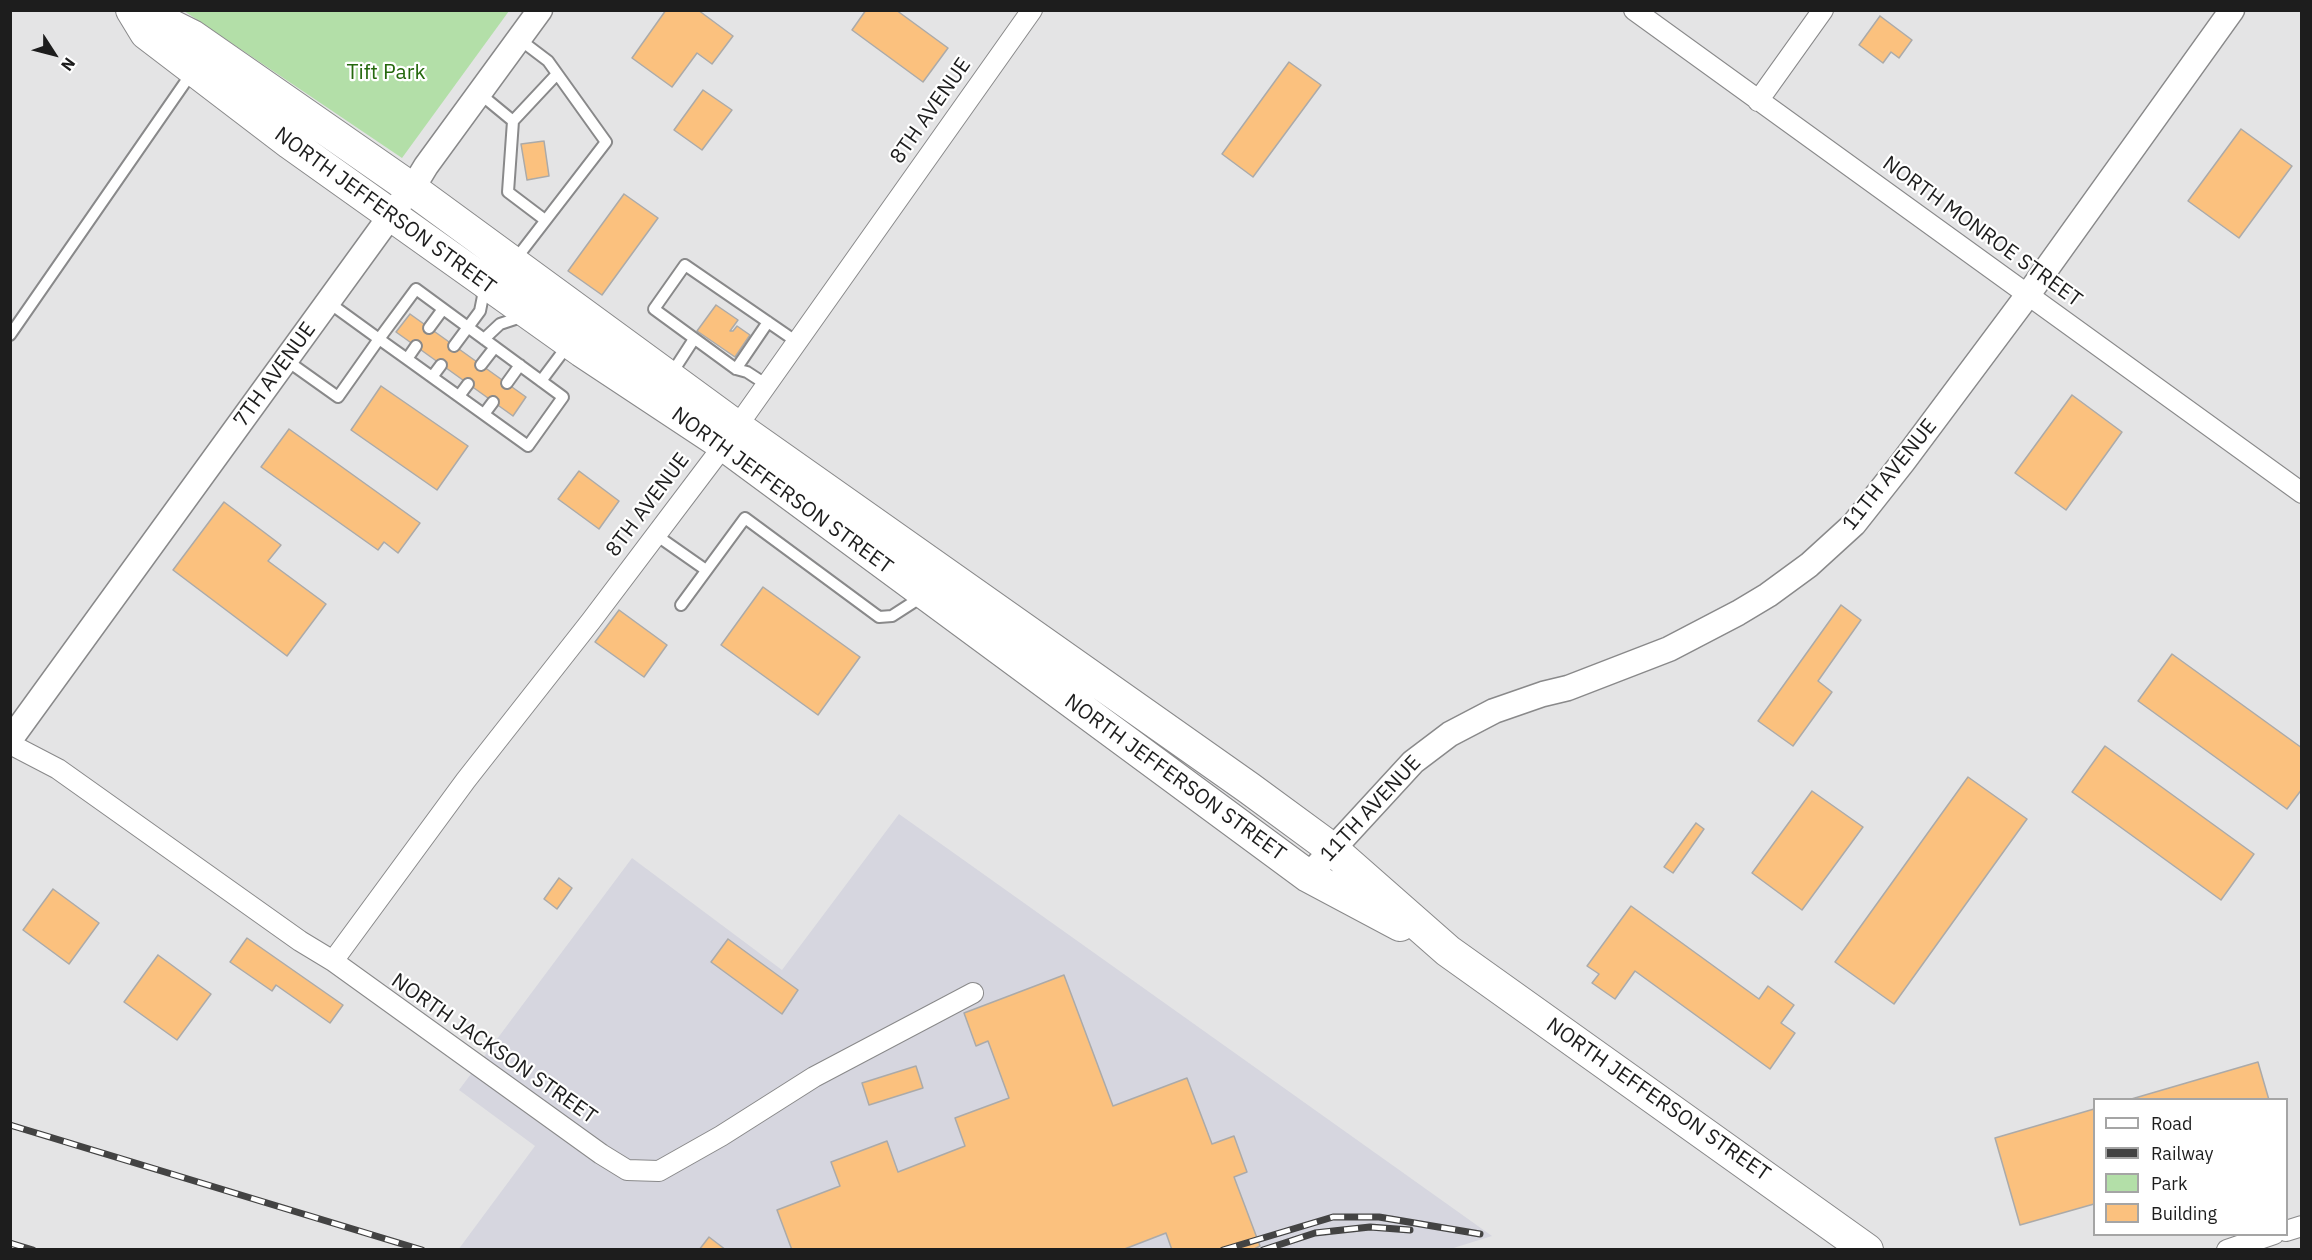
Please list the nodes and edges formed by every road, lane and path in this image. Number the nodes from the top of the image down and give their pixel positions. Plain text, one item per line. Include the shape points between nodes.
1 (132, 10) edge
2 (140, 10) edge
3 (540, 10) edge
4 (1032, 10) edge
5 (1634, 10) edge
6 (1823, 10) edge
7 (2232, 10) edge
8 (519, 39) junction
9 (194, 70) junction
10 (557, 74) junction
11 (479, 93) junction
12 (1758, 101) junction
13 (513, 121) junction
14 (412, 189) junction
15 (391, 215) junction
16 (545, 220) junction
17 (513, 263) junction
18 (473, 274) junction
19 (2027, 296) junction
20 (328, 302) junction
21 (443, 309) junction
22 (537, 320) junction
23 (768, 322) junction
24 (468, 327) junction
25 (429, 328) dead end
26 (10, 335) edge
27 (379, 339) junction
28 (484, 339) junction
29 (694, 339) junction
30 (797, 342) junction
31 (570, 343) junction
32 (416, 346) dead end
33 (454, 346) dead end
34 (495, 347) junction
35 (407, 359) junction
36 (286, 360) junction
37 (441, 364) dead end
38 (481, 365) dead end
39 (520, 365) junction
40 (736, 369) junction
41 (432, 377) junction
42 (669, 377) junction
43 (542, 381) junction
44 (507, 383) dead end
45 (468, 384) dead end
46 (766, 385) junction
47 (459, 396) junction
48 (493, 402) dead end
49 (484, 414) junction
50 (730, 436) junction
51 (2301, 494) edge
52 (656, 535) junction
53 (706, 570) junction
54 (925, 594) junction
55 (681, 605) dead end
56 (10, 742) edge
57 (1332, 849) junction
58 (1308, 876) junction
59 (1448, 951) junction
60 (333, 962) junction
61 (973, 993) dead end
62 (2268, 1236) edge
63 (1867, 1250) edge
64 (2228, 1250) edge

1 - 9 main road, NORTH JEFFERSON STREET via 146,33
2 - 14 main road, NORTH JEFFERSON STREET via 192,36
3 - 8 street, 7TH AVENUE
4 - 30 street, 8TH AVENUE
5 - 12 street, NORTH MONROE STREET
6 - 12 street
7 - 19 street, 11TH AVENUE
8 - 10 lane
8 - 11 street, 7TH AVENUE
9 - 15 main road, NORTH JEFFERSON STREET
9 - 26 lane
10 - 13 lane
10 - 16 lane via 606,142
11 - 13 lane
11 - 14 street, 7TH AVENUE
12 - 19 street, NORTH MONROE STREET
13 - 16 lane via 508,192
14 - 15 street, 7TH AVENUE
14 - 17 main road, NORTH JEFFERSON STREET
15 - 18 main road, NORTH JEFFERSON STREET
15 - 20 street, 7TH AVENUE
16 - 17 lane
17 - 42 main road, NORTH JEFFERSON STREET
18 - 22 main road, NORTH JEFFERSON STREET
18 - 24 lane via 483,296 480,311
19 - 51 street, NORTH MONROE STREET
19 - 57 street, 11TH AVENUE via 1854,524 1809,565 1768,595 1669,649 1568,688 1494,711 1450,734 1413,762
20 - 27 lane
20 - 36 street, 7TH AVENUE
21 - 24 lane
21 - 25 lane
21 - 27 lane via 416,289
22 - 28 lane via 518,318 500,324
22 - 31 main road, NORTH JEFFERSON STREET
23 - 29 lane via 685,265 654,309
23 - 30 lane
23 - 40 lane
24 - 28 lane
24 - 33 lane
27 - 35 lane
27 - 36 lane via 338,397
28 - 34 lane
29 - 40 lane
29 - 42 lane
30 - 46 street, 8TH AVENUE
31 - 43 lane
31 - 50 main road, NORTH JEFFERSON STREET
32 - 35 lane
34 - 38 lane
34 - 39 lane
35 - 41 lane
36 - 56 street, 7TH AVENUE
37 - 41 lane
39 - 43 lane
39 - 44 lane
40 - 46 lane
41 - 47 lane
42 - 50 main road, NORTH JEFFERSON STREET
43 - 49 lane via 563,397 528,446
45 - 47 lane
46 - 50 street, 8TH AVENUE
47 - 49 lane
48 - 49 lane
50 - 52 street, 8TH AVENUE
50 - 54 main road, NORTH JEFFERSON STREET
50 - 57 main road, NORTH JEFFERSON STREET via 1249,788
52 - 53 lane
52 - 60 street, 8TH AVENUE via 466,780
53 - 54 lane via 745,518 879,617 892,616
53 - 55 lane
54 - 58 main road, NORTH JEFFERSON STREET
56 - 60 street, NORTH JACKSON STREET via 58,770
57 - 58 street, 11TH AVENUE
57 - 59 main road, NORTH JEFFERSON STREET
58 - 59 main road, NORTH JEFFERSON STREET
59 - 63 main road, NORTH JEFFERSON STREET
60 - 61 street, NORTH JACKSON STREET via 627,1170 659,1171 814,1077
62 - 64 street

